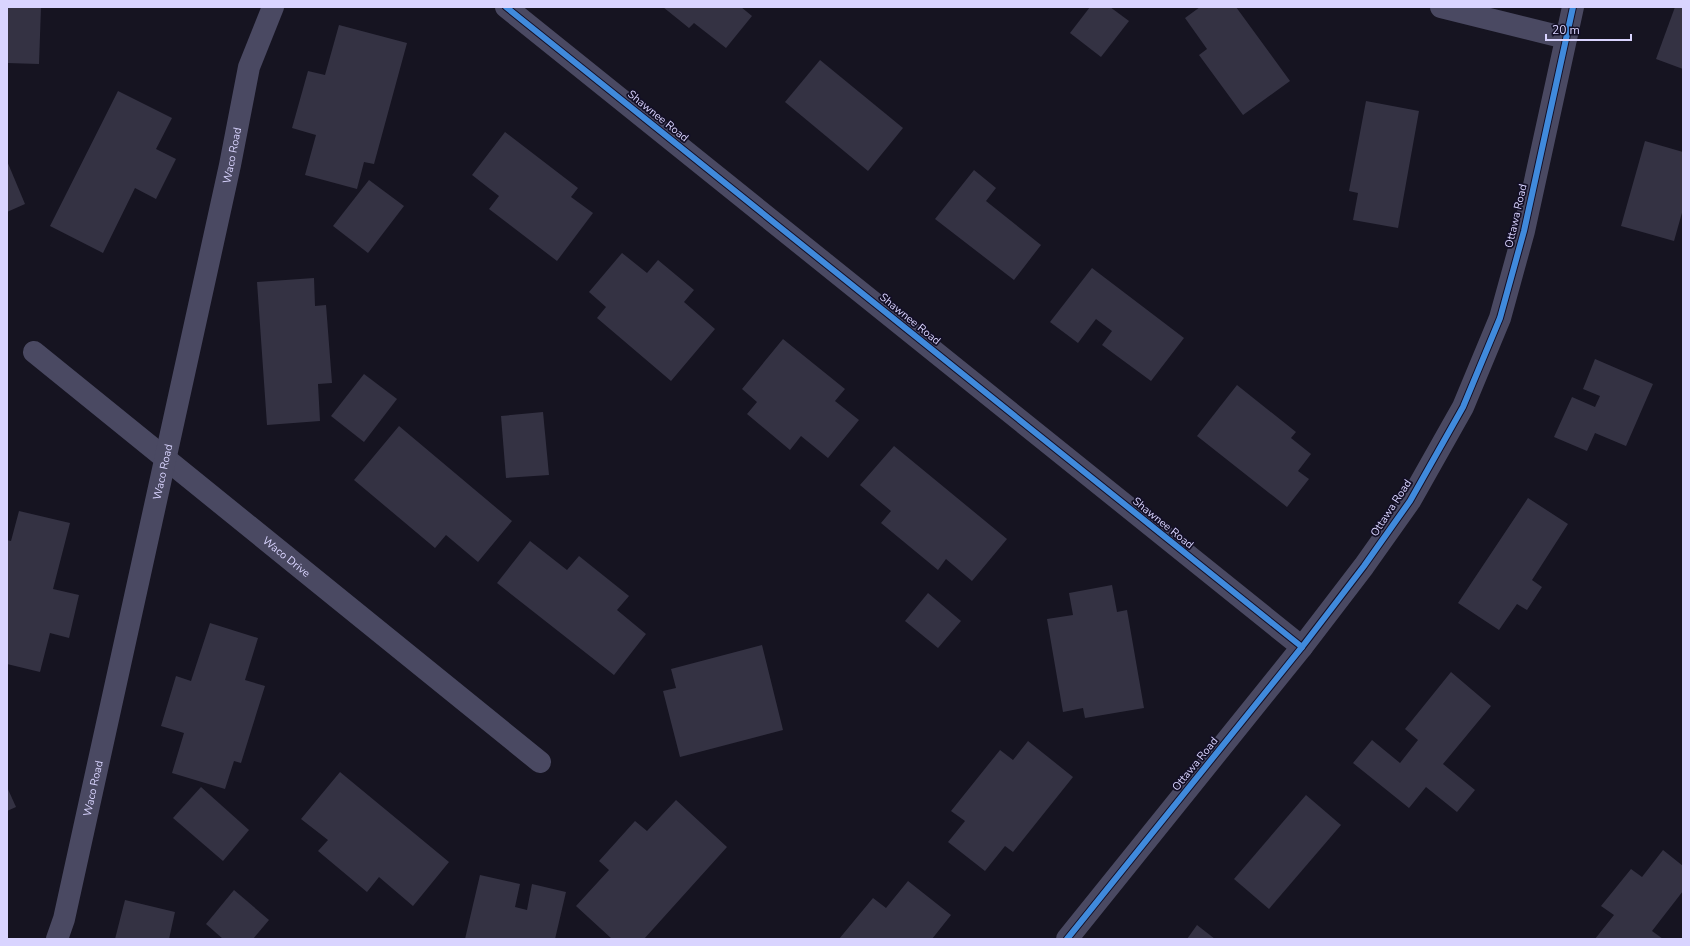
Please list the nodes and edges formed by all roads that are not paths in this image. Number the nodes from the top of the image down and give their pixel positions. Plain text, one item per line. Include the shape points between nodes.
1 (273, 7) edge
2 (506, 7) edge
3 (1441, 7) edge
4 (1574, 7) edge
5 (1566, 38) junction
6 (34, 352) dead end
7 (166, 459) junction
8 (1302, 647) junction
9 (540, 762) dead end
10 (57, 939) edge
11 (1066, 939) edge

1 - 7 street, Waco Road via 249,67
2 - 8 street, Shawnee Road
3 - 5 street
4 - 5 street, Ottawa Road
5 - 8 street, Ottawa Road via 1524,231 1504,304 1463,406 1410,500 1364,566
6 - 7 street, Waco Drive
7 - 9 street, Waco Drive
7 - 10 street, Waco Road via 64,919
8 - 11 street, Ottawa Road

